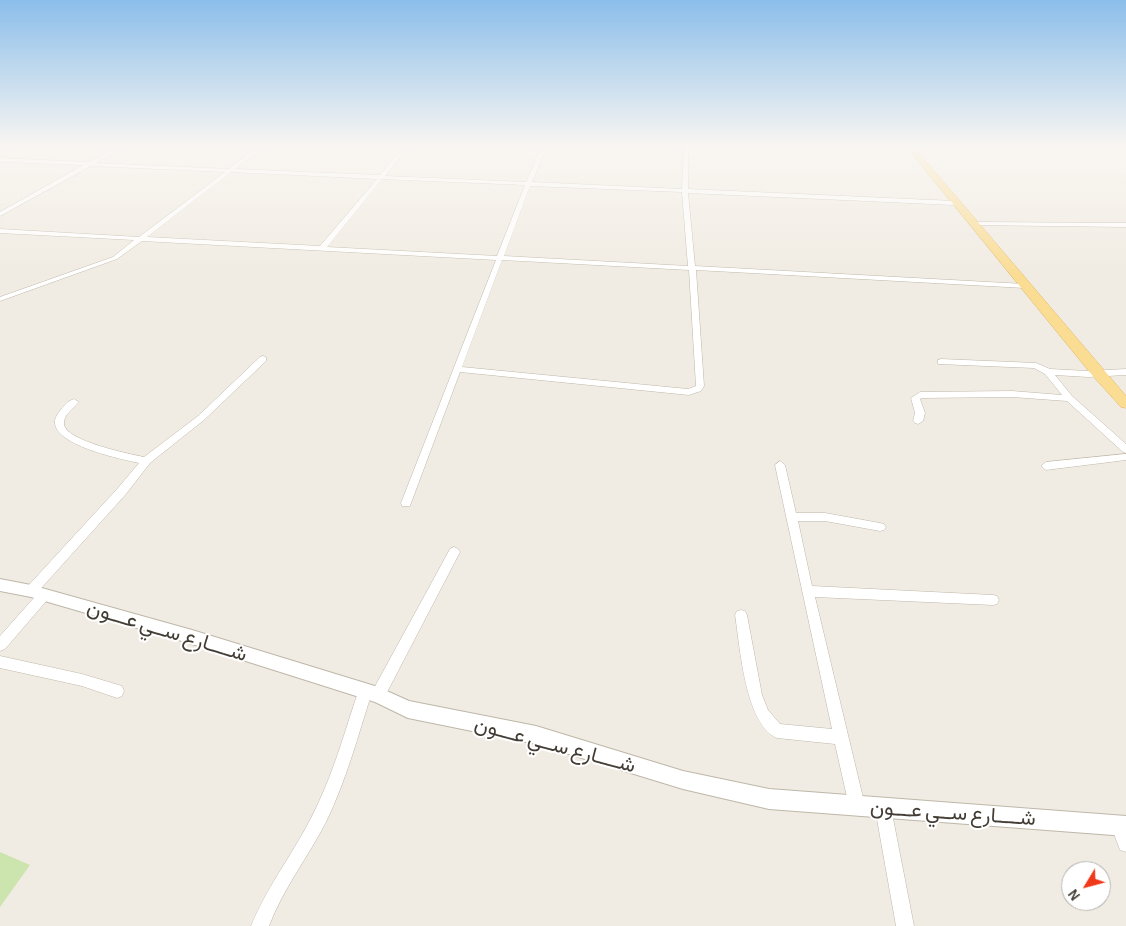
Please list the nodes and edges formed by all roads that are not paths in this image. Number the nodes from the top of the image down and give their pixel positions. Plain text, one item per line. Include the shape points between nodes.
1 (45, 189) edge
2 (205, 189) edge
3 (370, 189) edge
4 (526, 189) edge
5 (664, 189) edge
6 (943, 189) edge
7 (684, 190) junction
8 (954, 203) junction
9 (0, 214) edge
10 (975, 224) junction
11 (1126, 225) edge
12 (0, 231) edge
13 (143, 237) junction
14 (322, 248) junction
15 (500, 258) junction
16 (692, 268) junction
17 (1025, 286) junction
18 (0, 299) edge
19 (263, 359) dead end
20 (940, 362) dead end
21 (456, 369) junction
22 (1048, 372) junction
23 (1097, 372) junction
24 (1126, 372) edge
25 (1069, 398) junction
26 (74, 402) dead end
27 (1126, 404) edge
28 (918, 421) dead end
29 (1126, 450) edge
30 (1126, 457) edge
31 (146, 461) junction
32 (780, 465) dead end
33 (1046, 466) dead end
34 (406, 503) dead end
35 (791, 517) junction
36 (880, 528) dead end
37 (454, 552) dead end
38 (0, 585) edge
39 (807, 591) junction
40 (38, 593) junction
41 (993, 600) dead end
42 (741, 615) dead end
43 (0, 645) edge
44 (0, 662) edge
45 (117, 691) dead end
46 (371, 694) junction
47 (841, 738) junction
48 (857, 806) junction
49 (883, 808) junction
50 (1122, 826) edge
51 (1126, 844) edge
52 (260, 926) edge
53 (905, 926) edge

1 - 9 street
2 - 13 street
3 - 14 street
4 - 15 street
5 - 7 street
6 - 8 main road
7 - 8 street
7 - 16 street
8 - 10 main road
10 - 11 street
10 - 17 main road
12 - 13 street
13 - 14 street
13 - 18 street via 108,261
14 - 15 street
15 - 16 street
15 - 21 street
16 - 17 street
16 - 21 street via 700,386 694,391
17 - 23 main road
19 - 31 street via 201,418
20 - 22 street via 1036,366
21 - 34 street
22 - 23 street
22 - 25 street
23 - 24 street
23 - 27 main road
25 - 28 street via 1012,394 920,395 916,398 920,413
25 - 29 street
26 - 31 street via 60,419 60,427 67,436
30 - 33 street
31 - 40 street
32 - 35 street
35 - 36 street via 825,518
35 - 39 street
37 - 46 street
38 - 40 street, شــــارع ســي عـــون
39 - 41 street
39 - 47 street
40 - 43 street
40 - 46 street, شــــارع ســي عـــون via 192,637
42 - 47 street via 755,696 763,715 777,730
44 - 45 street
46 - 48 street, شــــارع ســي عـــون via 408,709 536,735 683,780 769,799
46 - 52 street via 315,828 266,908
47 - 48 street
48 - 49 street, شــــارع ســي عـــون
49 - 50 street, شــــارع ســي عـــون
49 - 53 street
50 - 51 street

